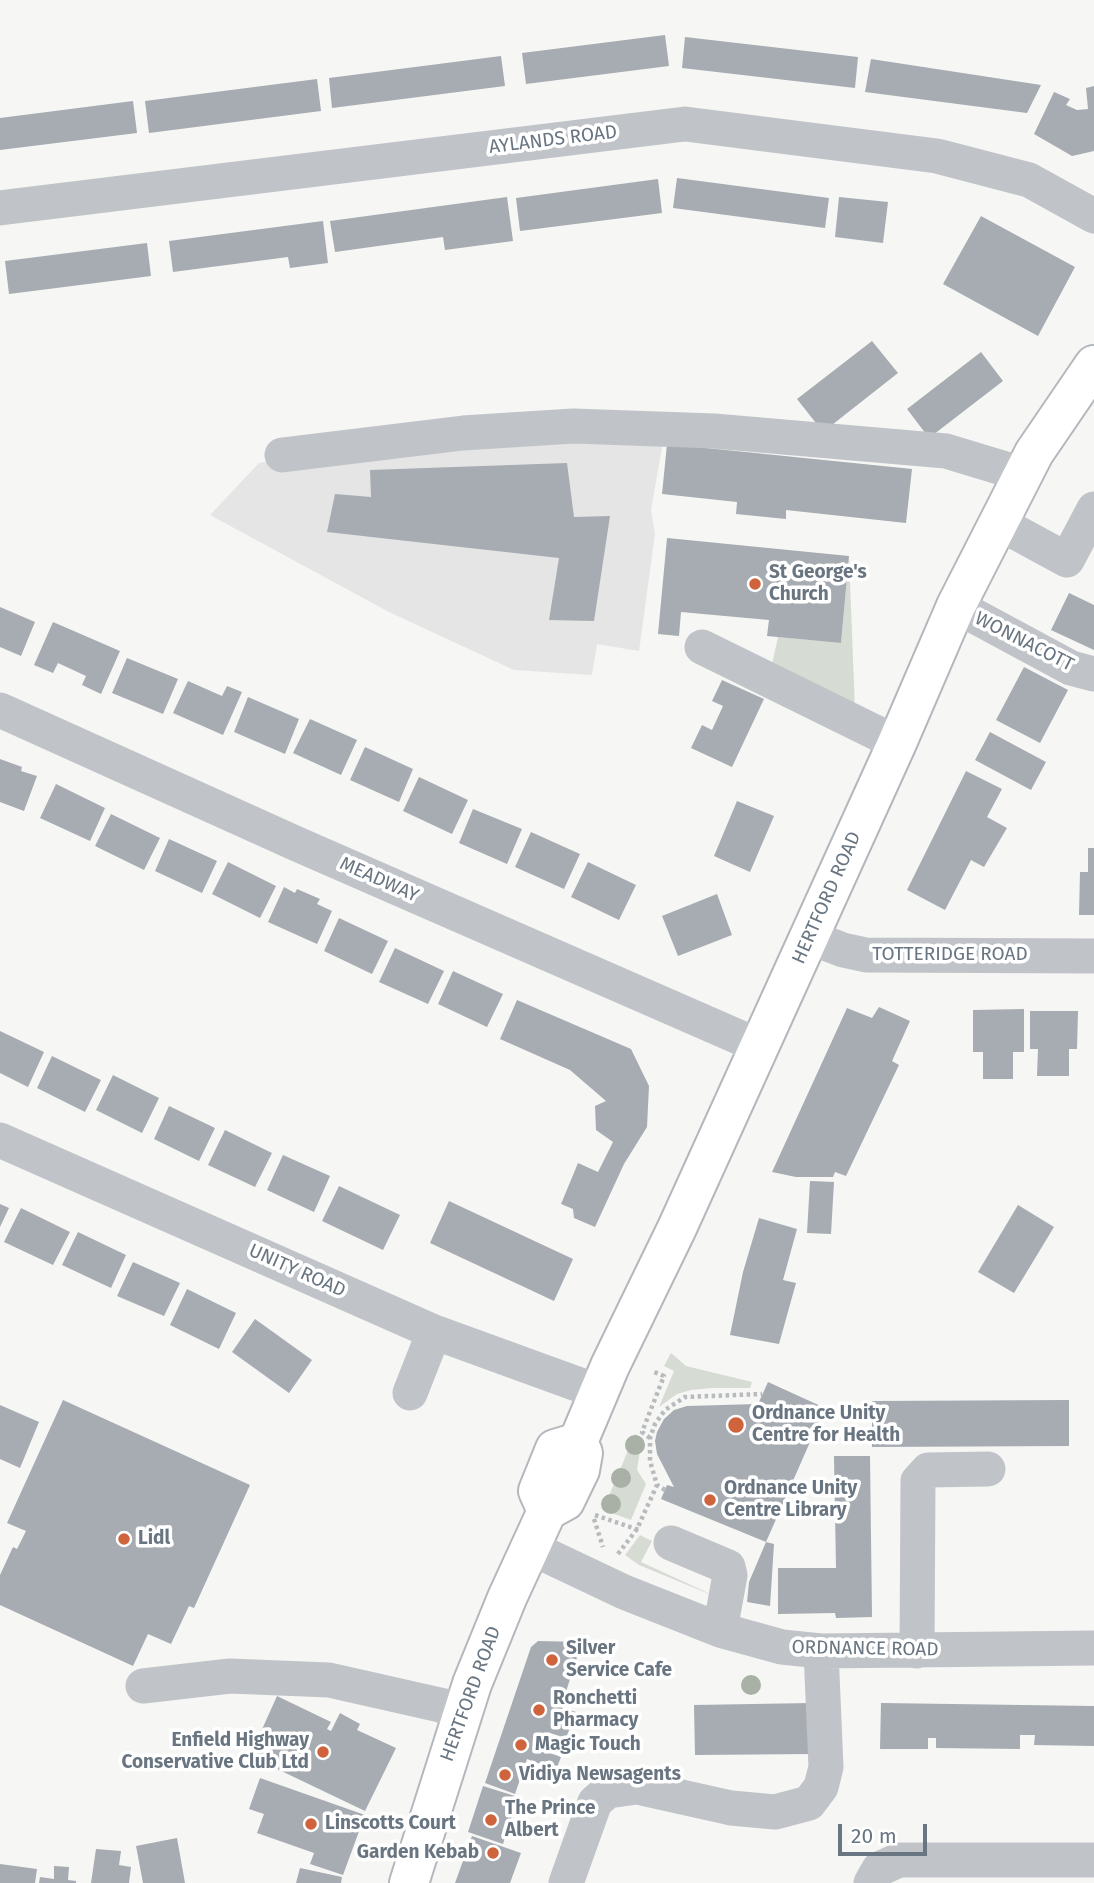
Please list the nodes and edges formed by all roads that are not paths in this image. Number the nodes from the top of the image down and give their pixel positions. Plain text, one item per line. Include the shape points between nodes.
1 (0, 208) edge
2 (1094, 216) edge
3 (1094, 365) edge
4 (282, 455) dead end
5 (1022, 474) junction
6 (1094, 509) edge
7 (998, 522) junction
8 (1080, 566) edge
9 (956, 606) junction
10 (702, 648) dead end
11 (1094, 674) edge
12 (0, 710) edge
13 (897, 743) junction
14 (809, 937) junction
15 (1094, 956) edge
16 (759, 1046) junction
17 (0, 1140) edge
18 (434, 1332) junction
19 (599, 1392) junction
20 (410, 1393) dead end
21 (988, 1469) dead end
22 (671, 1543) road end
23 (529, 1547) junction
24 (720, 1630) junction
25 (1094, 1648) edge
26 (821, 1651) junction
27 (917, 1651) junction
28 (143, 1686) dead end
29 (462, 1712) junction
30 (1094, 1860) edge
31 (410, 1883) edge
32 (566, 1883) edge
33 (871, 1883) edge

1 - 2 street, AYLANDS ROAD via 685,124 937,156 1029,180
3 - 5 main road, HERTFORD ROAD
4 - 5 street via 463,433 573,426 714,431 946,452
5 - 7 main road, HERTFORD ROAD
6 - 8 street
7 - 8 street
7 - 9 main road, HERTFORD ROAD
9 - 11 street, WONNACOTT via 1071,668
9 - 13 main road, HERTFORD ROAD
10 - 13 street
12 - 16 street, MEADWAY
13 - 14 main road, HERTFORD ROAD
14 - 15 street, TOTTERIDGE ROAD via 866,955
14 - 16 main road, HERTFORD ROAD
16 - 19 main road, HERTFORD ROAD
17 - 18 street, UNITY ROAD
18 - 19 street, UNITY ROAD
18 - 20 street
19 - 23 main road, HERTFORD ROAD via 578,1442 583,1453 580,1470 565,1501 547,1511
21 - 27 street via 928,1471 918,1481
22 - 24 street via 728,1567
23 - 24 street, ORDNANCE ROAD
23 - 29 main road, HERTFORD ROAD
24 - 26 street, ORDNANCE ROAD via 782,1647
25 - 27 street, ORDNANCE ROAD
26 - 27 street, ORDNANCE ROAD
26 - 32 street via 826,1768 821,1787 809,1802 775,1812 731,1808 637,1787 608,1791 595,1802
28 - 29 street via 230,1676 329,1680
29 - 31 main road, HERTFORD ROAD
30 - 33 street via 900,1860 879,1869

